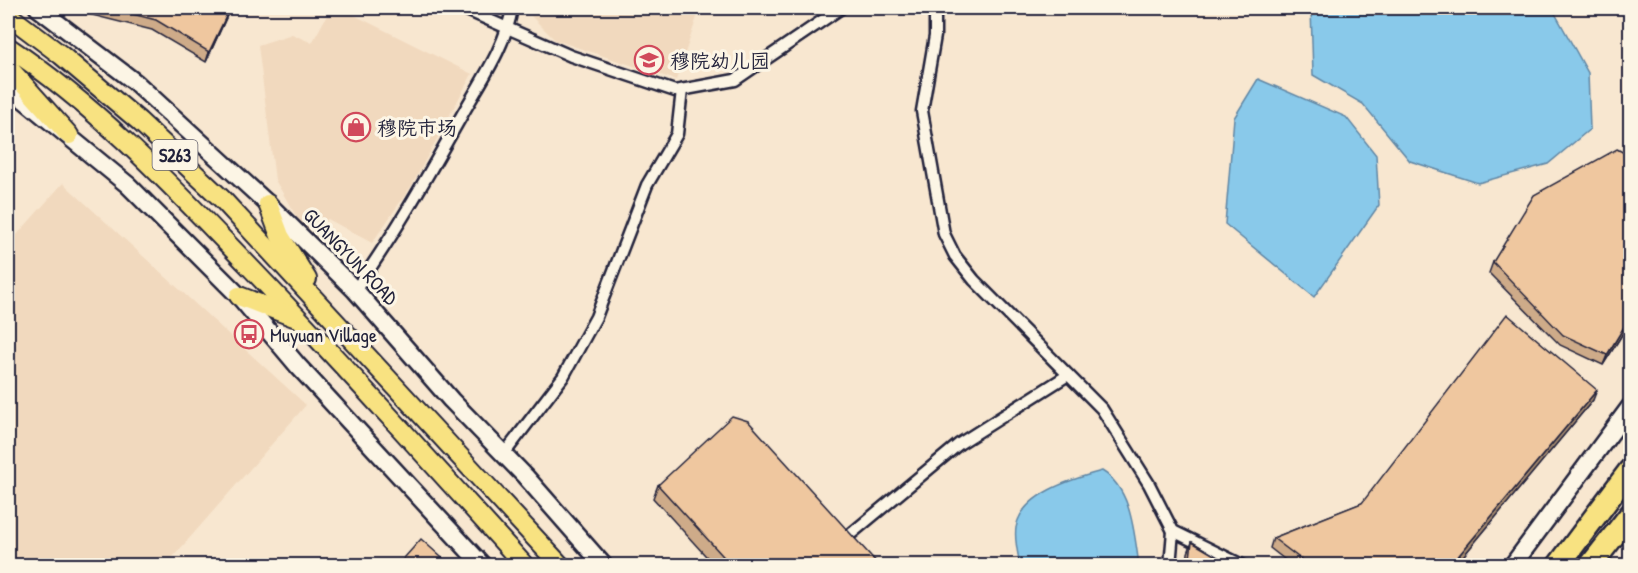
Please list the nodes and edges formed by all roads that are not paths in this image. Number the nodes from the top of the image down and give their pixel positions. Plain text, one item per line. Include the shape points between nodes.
1 (38, 8) edge
2 (462, 8) edge
3 (512, 8) edge
4 (841, 8) edge
5 (934, 8) edge
6 (8, 15) edge
7 (508, 28) junction
8 (8, 47) edge
9 (8, 67) edge
10 (11, 90) edge
11 (682, 90) junction
12 (69, 135) junction
13 (268, 204) junction
14 (355, 290) junction
15 (239, 296) junction
16 (327, 312) junction
17 (300, 319) junction
18 (1068, 375) junction
19 (1630, 407) edge
20 (504, 454) junction
21 (1630, 470) edge
22 (1630, 515) edge
23 (1173, 531) junction
24 (852, 533) edge
25 (483, 566) edge
26 (525, 566) edge
27 (561, 566) edge
28 (604, 566) edge
29 (1170, 566) edge
30 (1244, 566) edge
31 (1512, 566) edge
32 (1558, 566) edge
33 (1590, 566) edge

1 - 13 main road, GUANGYUN ROAD / S263 via 135,82
2 - 7 street
3 - 7 street
4 - 11 street via 735,80
5 - 18 street via 934,36 922,111 944,234 974,280
6 - 16 main road, S263 via 139,121 222,199
7 - 11 street via 571,56 675,91
7 - 14 street via 397,231
8 - 17 main road, S263 via 81,101 155,168
9 - 12 main road
10 - 12 main road, S263
11 - 20 street via 677,134 647,185 596,317 563,377
12 - 15 main road, S263 via 128,185
13 - 14 main road, GUANGYUN ROAD / S263
13 - 16 main road via 280,236
14 - 20 main road, GUANGYUN ROAD / S263
15 - 17 main road
15 - 25 main road, S263 via 298,366
16 - 27 main road, S263
17 - 26 main road, S263
18 - 23 street via 1102,409
18 - 24 street via 959,444
19 - 31 main road
20 - 28 main road, GUANGYUN ROAD / S263
21 - 32 highway
22 - 33 highway
23 - 29 street
23 - 30 street

